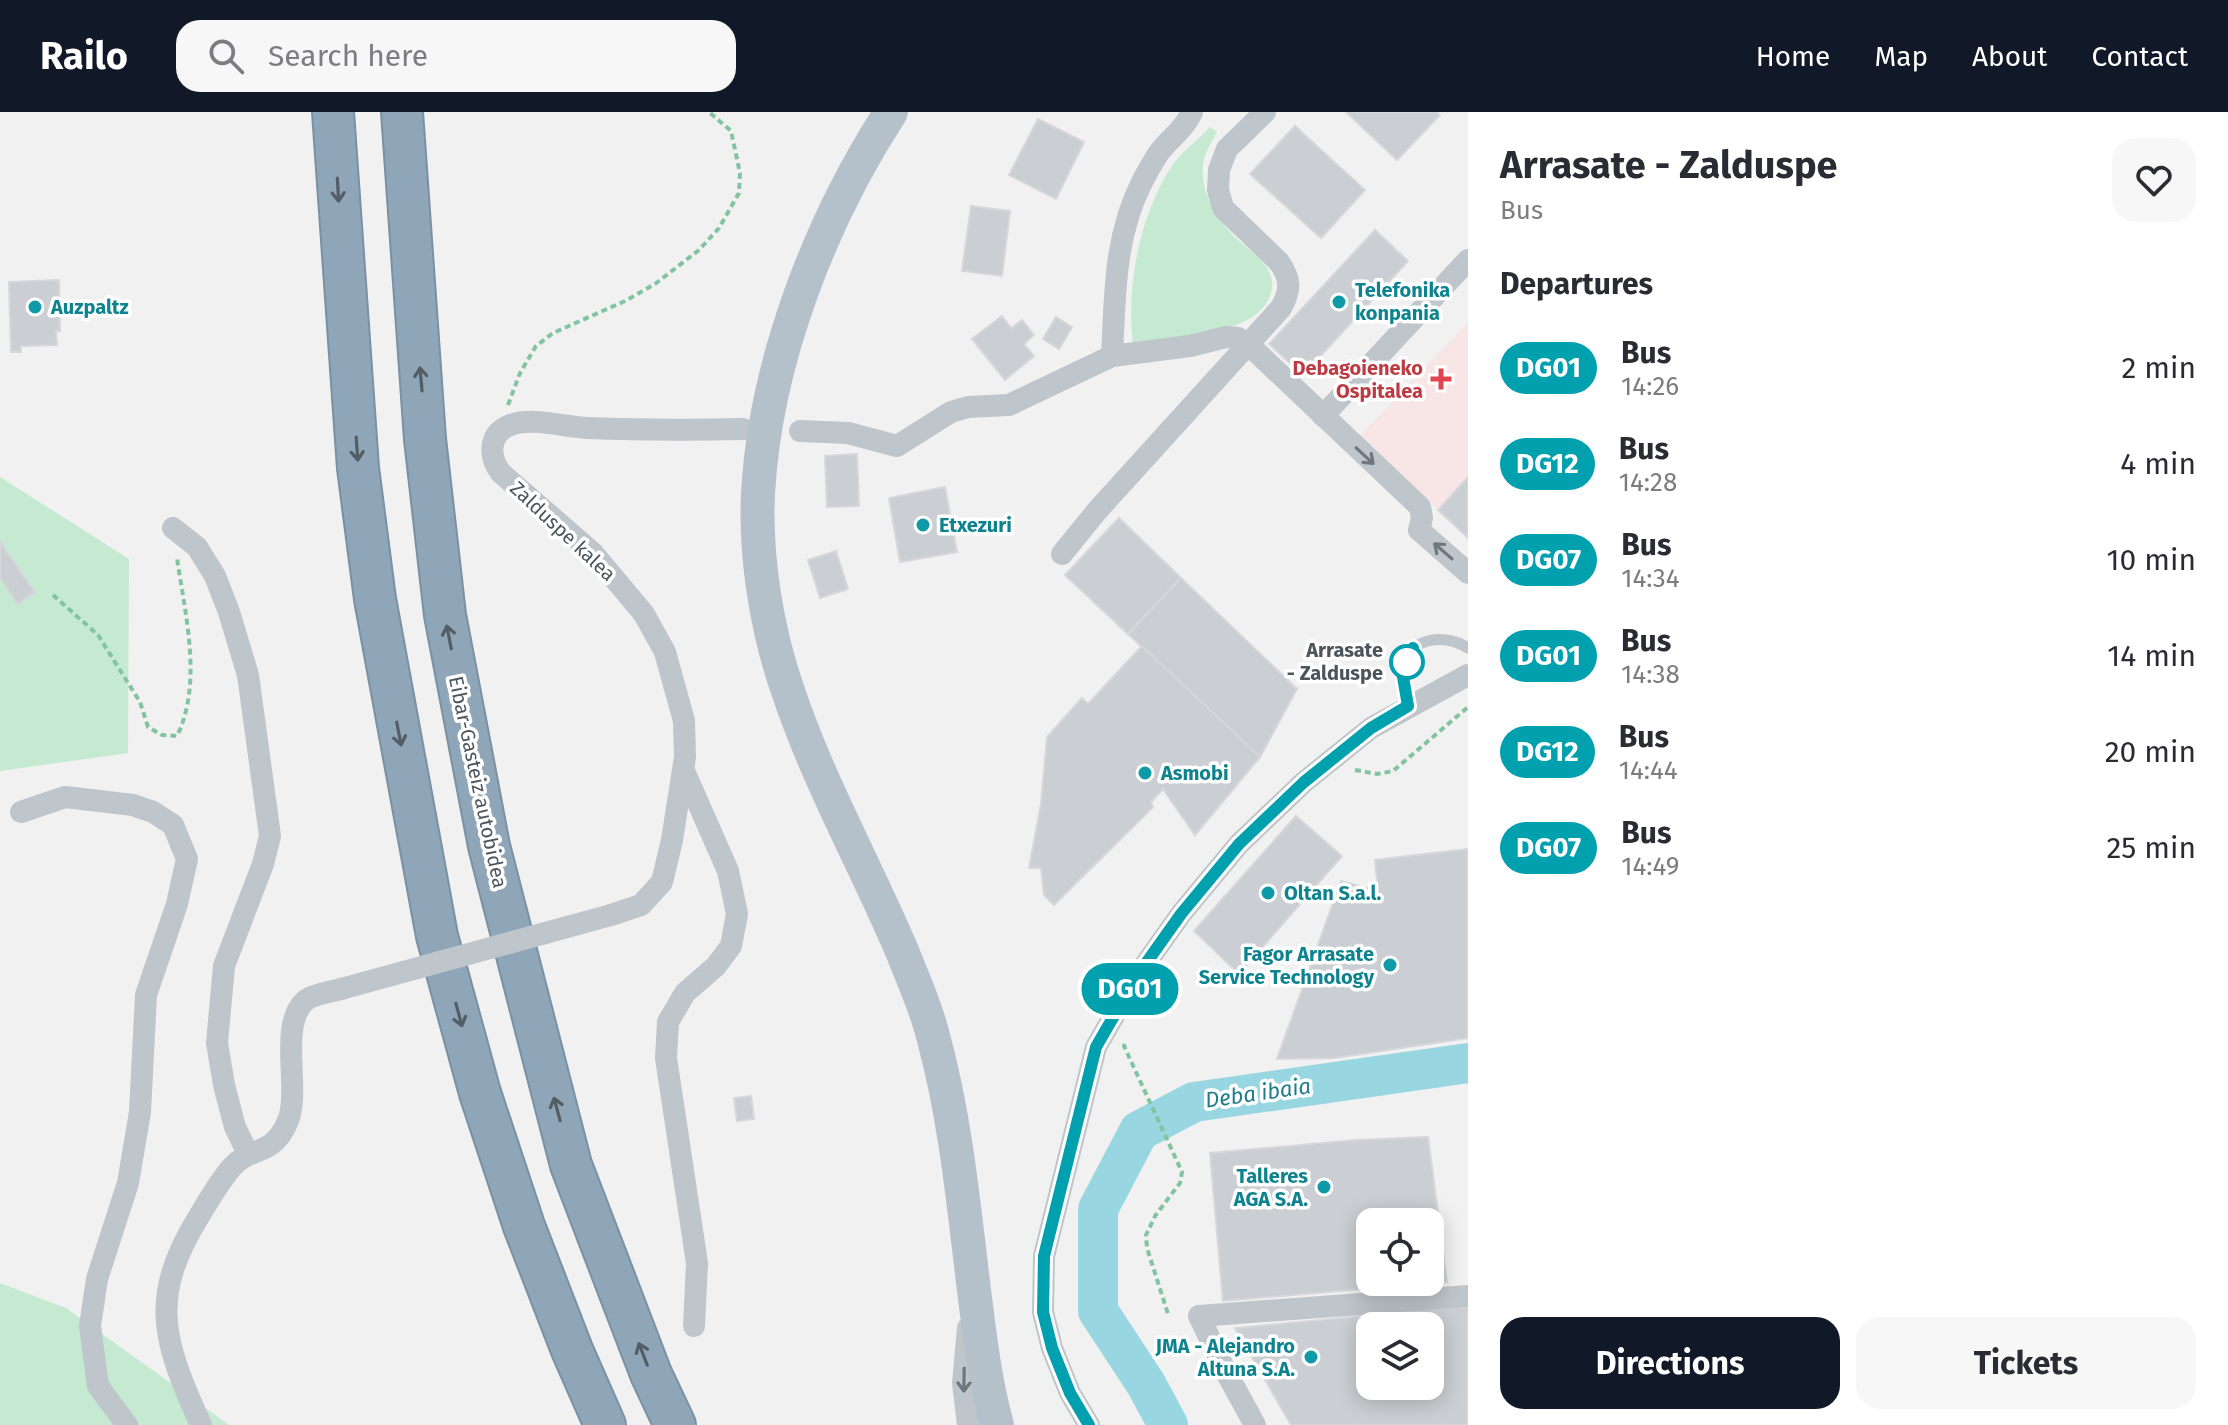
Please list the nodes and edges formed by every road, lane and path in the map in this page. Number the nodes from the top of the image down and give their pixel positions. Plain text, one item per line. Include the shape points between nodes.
1 (333, 112) edge
2 (402, 112) edge
3 (709, 112) edge
4 (891, 112) edge
5 (1192, 112) edge
6 (1265, 112) edge
7 (1468, 260) edge
8 (1248, 344) junction
9 (1112, 356) junction
10 (1323, 416) junction
11 (507, 426) junction
12 (743, 429) dead end
13 (800, 431) dead end
14 (173, 528) joint
15 (1062, 554) dead end
16 (1468, 573) edge
17 (53, 595) dead end
18 (1468, 648) edge
19 (1468, 675) edge
20 (1408, 706) junction
21 (1468, 707) edge
22 (683, 770) junction
23 (1351, 770) dead end
24 (21, 812) dead end
25 (1130, 1033) dead end
26 (248, 1154) junction
27 (973, 1279) junction
28 (1468, 1296) edge
29 (1168, 1314) dead end
30 (694, 1326) dead end
31 (127, 1425) edge
32 (201, 1425) edge
33 (605, 1425) edge
34 (675, 1425) edge
35 (968, 1425) edge
36 (997, 1425) edge
37 (1089, 1425) edge
38 (1255, 1425) edge

1 -> 33 highway via 358,468 375,599 437,936 524,1226
34 -> 2 highway, Eibar-Gasteiz autobidea via 571,1165 489,846 445,615 425,439
3 - 11 path via 731,131 736,147 739,193 730,213 699,250 655,284 536,346 506,411
4 - 27 main road via 864,153 821,243 787,337 768,412 758,495 763,592 788,693 933,1033 958,1157
5 - 9 street via 1141,184 1122,235
6 - 8 street via 1227,149 1219,170 1223,208 1279,262 1290,282 1281,308
7 - 10 street
8 - 9 street via 1226,337
8 - 10 street
8 - 15 street
9 - 13 street via 1009,405 951,412 897,446 848,433
10 - 16 street via 1420,507 1419,530
11 - 12 street
11 - 22 street, Zalduspe kalea via 492,445 497,468 593,553 657,634 684,721
14 - 17 path via 190,692 177,736 148,727 140,702 98,635
14 - 26 street via 197,547 229,612 248,675 270,836 224,966 217,1043 235,1127
18 - 20 lane via 1432,638 1413,648 1402,671
19 - 20 street
20 - 37 street via 1371,728 1304,782 1239,844 1137,976 1096,1047 1044,1256 1043,1312 1052,1348
21 - 23 path via 1393,771
22 - 26 street, bridge via 662,882 641,905 307,999 294,1018 288,1122 275,1144
22 - 30 street via 728,871 737,914 731,946 685,993 668,1022 666,1058 697,1263
24 - 31 street via 65,797 133,805 173,825 187,859 146,995 140,1112 128,1183 97,1279 90,1326 98,1386
25 - 29 path via 1124,1046 1182,1172 1146,1235
26 - 32 street via 209,1200 178,1250 169,1278 169,1339
27 -> 35 street via 963,1383
27 - 36 main road
28 - 38 street via 1199,1316

